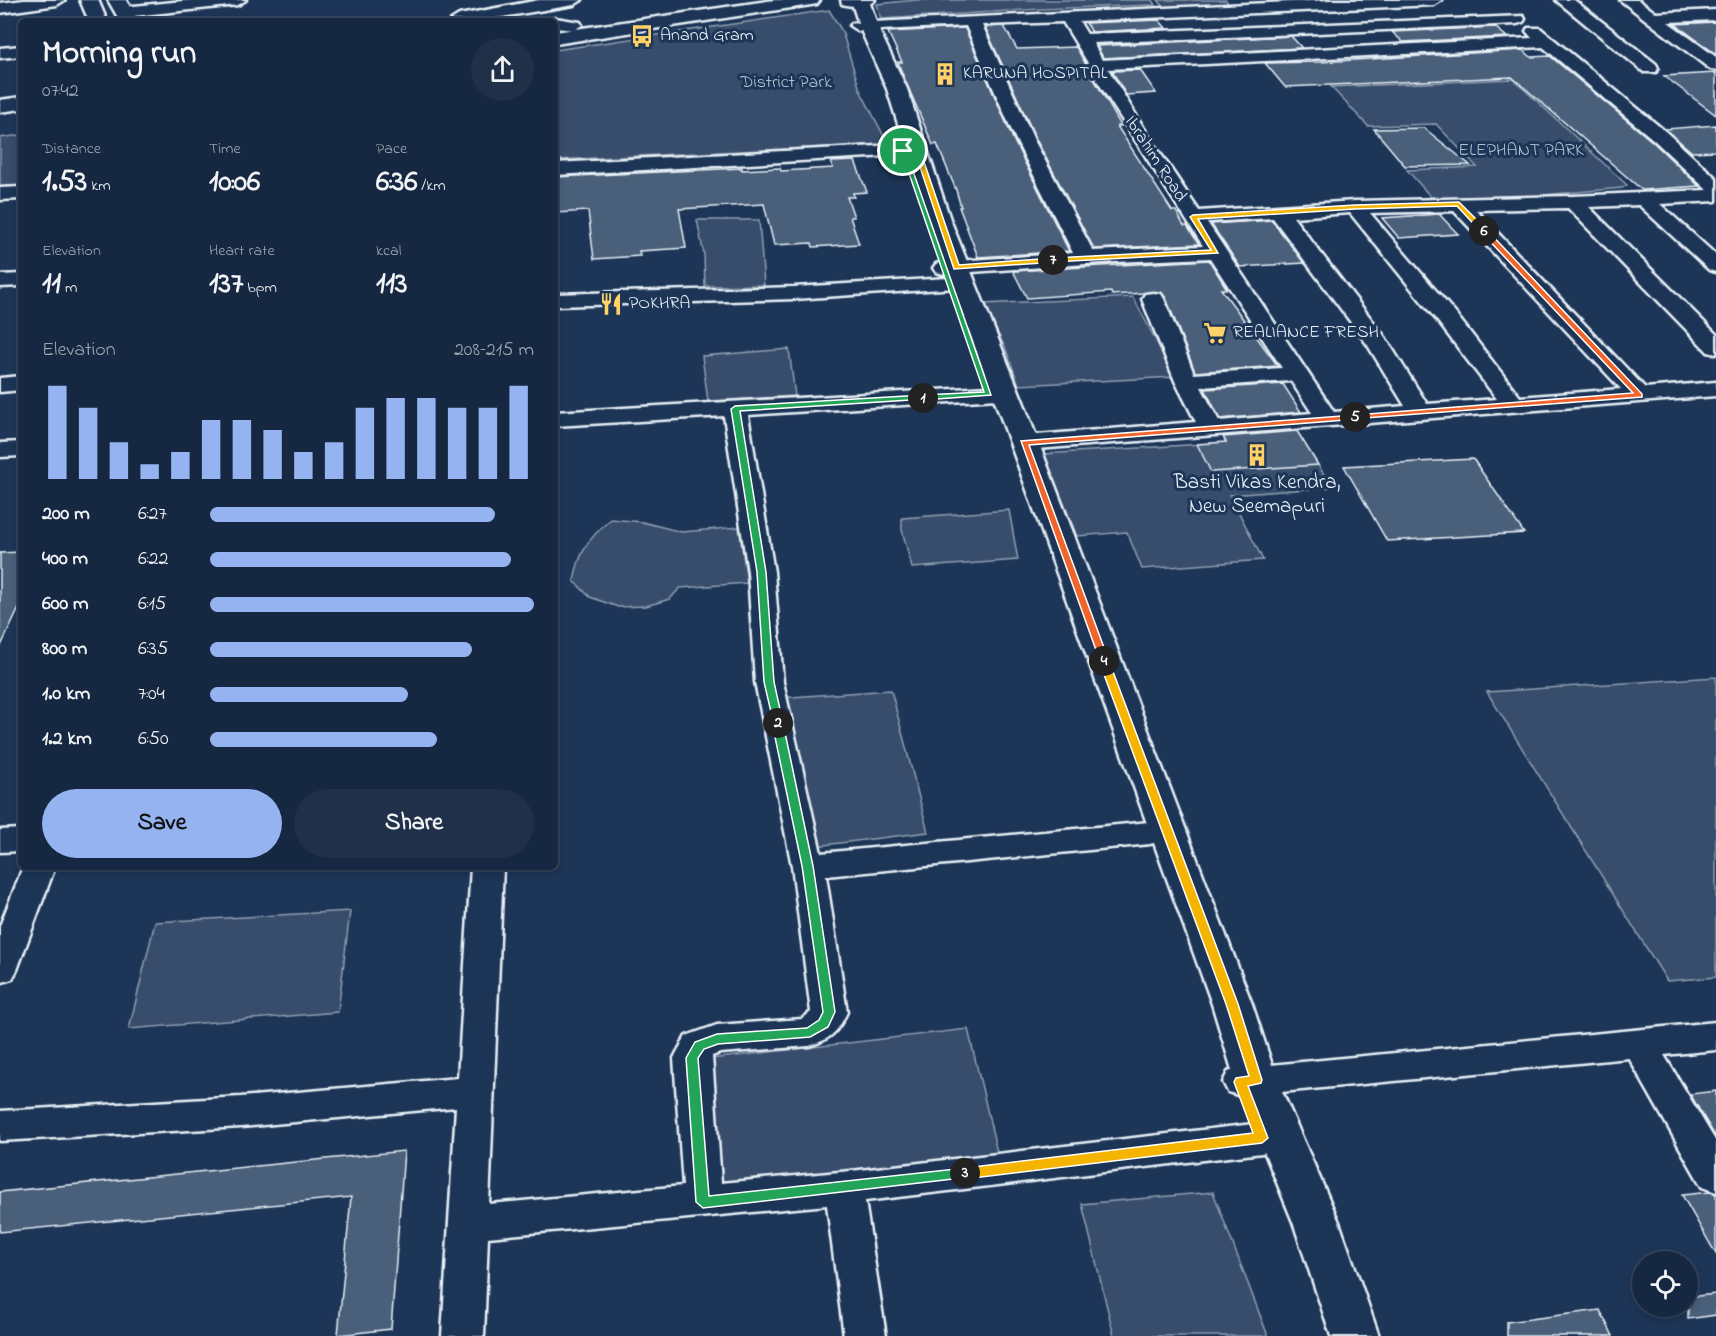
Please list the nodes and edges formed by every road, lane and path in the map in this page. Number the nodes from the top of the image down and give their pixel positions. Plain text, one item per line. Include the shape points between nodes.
1 (57, 0) edge
2 (89, 0) edge
3 (238, 0) edge
4 (574, 0) edge
5 (748, 0) edge
6 (811, 0) edge
7 (1434, 0) edge
8 (1564, 0) edge
9 (1628, 0) edge
10 (1680, 0) edge
11 (1366, 1) edge
12 (1404, 1) edge
13 (1226, 4) edge
14 (451, 5) dead end
15 (1500, 6) dead end
16 (0, 8) edge
17 (859, 8) edge
18 (123, 11) edge
19 (1709, 15) edge
20 (1068, 16) junction
21 (97, 18) edge
22 (458, 18) edge
23 (469, 18) edge
24 (1653, 18) junction
25 (1517, 19) junction
26 (972, 20) junction
27 (558, 25) edge
28 (558, 38) edge
29 (1080, 39) junction
30 (1549, 42) junction
31 (18, 51) edge
32 (0, 53) edge
33 (1095, 65) junction
34 (1716, 65) edge
35 (1650, 68) dead end
36 (18, 103) edge
37 (0, 106) edge
38 (18, 118) edge
39 (0, 120) edge
40 (910, 151) junction
41 (558, 169) edge
42 (1716, 188) edge
43 (18, 193) edge
44 (0, 194) edge
45 (1716, 195) edge
46 (1644, 199) junction
47 (1573, 202) junction
48 (1459, 204) junction
49 (1355, 207) junction
50 (1279, 212) junction
51 (1193, 217) junction
52 (1216, 252) junction
53 (1086, 258) junction
54 (1716, 266) edge
55 (949, 273) junction
56 (18, 280) edge
57 (0, 281) edge
58 (1152, 299) dead end
59 (558, 300) edge
60 (1716, 347) edge
61 (1297, 374) junction
62 (1186, 381) junction
63 (18, 383) edge
64 (0, 385) edge
65 (1716, 389) edge
66 (997, 393) junction
67 (1639, 395) junction
68 (1514, 405) junction
69 (735, 409) junction
70 (1420, 412) junction
71 (558, 419) edge
72 (1327, 419) junction
73 (1211, 428) junction
74 (1024, 442) junction
75 (18, 449) edge
76 (0, 450) edge
77 (1150, 833) junction
78 (18, 840) edge
79 (0, 841) edge
80 (808, 866) junction
81 (38, 870) edge
82 (487, 870) edge
83 (0, 970) edge
84 (1716, 1036) edge
85 (1638, 1043) junction
86 (1248, 1081) junction
87 (475, 1091) junction
88 (0, 1126) edge
89 (1262, 1138) junction
90 (1716, 1176) edge
91 (844, 1187) junction
92 (703, 1202) junction
93 (469, 1222) junction
94 (463, 1336) edge
95 (865, 1336) edge
96 (1333, 1336) edge
97 (1354, 1336) edge

1 - 16 street
2 - 21 main road
3 - 18 street
4 - 23 street
5 - 27 main road
6 - 28 main road
7 - 12 street
8 - 35 street
9 - 24 street
10 - 19 street
11 - 12 street
11 - 13 street
13 - 20 street
14 - 22 street
15 - 25 street
17 - 26 street
17 - 40 main road
19 - 24 street
20 - 26 street
20 - 29 street, Ibrahim Road
24 - 34 street
25 - 29 street
25 - 30 street
26 - 53 street via 1047,188
29 - 33 street, Ibrahim Road
30 - 33 street
30 - 42 street
31 - 32 street
33 - 51 street, Ibrahim Road
36 - 37 main road
38 - 39 main road
40 - 41 street
40 - 55 main road
43 - 44 street
45 - 46 street
46 - 47 street
46 - 54 street
47 - 48 street
47 - 60 street
48 - 49 street
48 - 67 street
49 - 50 street
49 - 68 street
50 - 51 street
50 - 70 street via 1377,342
51 - 52 street, Ibrahim Road
52 - 53 street
52 - 61 street, Ibrahim Road
53 - 55 street
55 - 59 street via 794,293
55 - 66 main road
56 - 57 street
58 - 62 street
61 - 62 street
61 - 72 street, Ibrahim Road
62 - 73 street
63 - 64 street
65 - 67 street
66 - 69 street
66 - 74 main road
66 - 77 main road
67 - 68 street
68 - 70 street
69 - 71 street
69 - 80 street via 761,572 769,682
70 - 72 street
72 - 73 street
73 - 74 street
74 - 86 main road via 1232,1004
75 - 76 street
77 - 80 street
77 - 86 main road
78 - 79 street
80 - 92 street via 829,1012 824,1023 810,1032 717,1039 699,1046 692,1058
81 - 83 street
82 - 87 street
84 - 85 street
85 - 86 street
85 - 90 street
86 - 89 main road
86 - 97 main road via 1316,1222
87 - 88 street via 241,1112
87 - 93 street
89 - 91 street
89 - 96 main road
91 - 92 street
91 - 95 street
92 - 93 street
93 - 94 street

